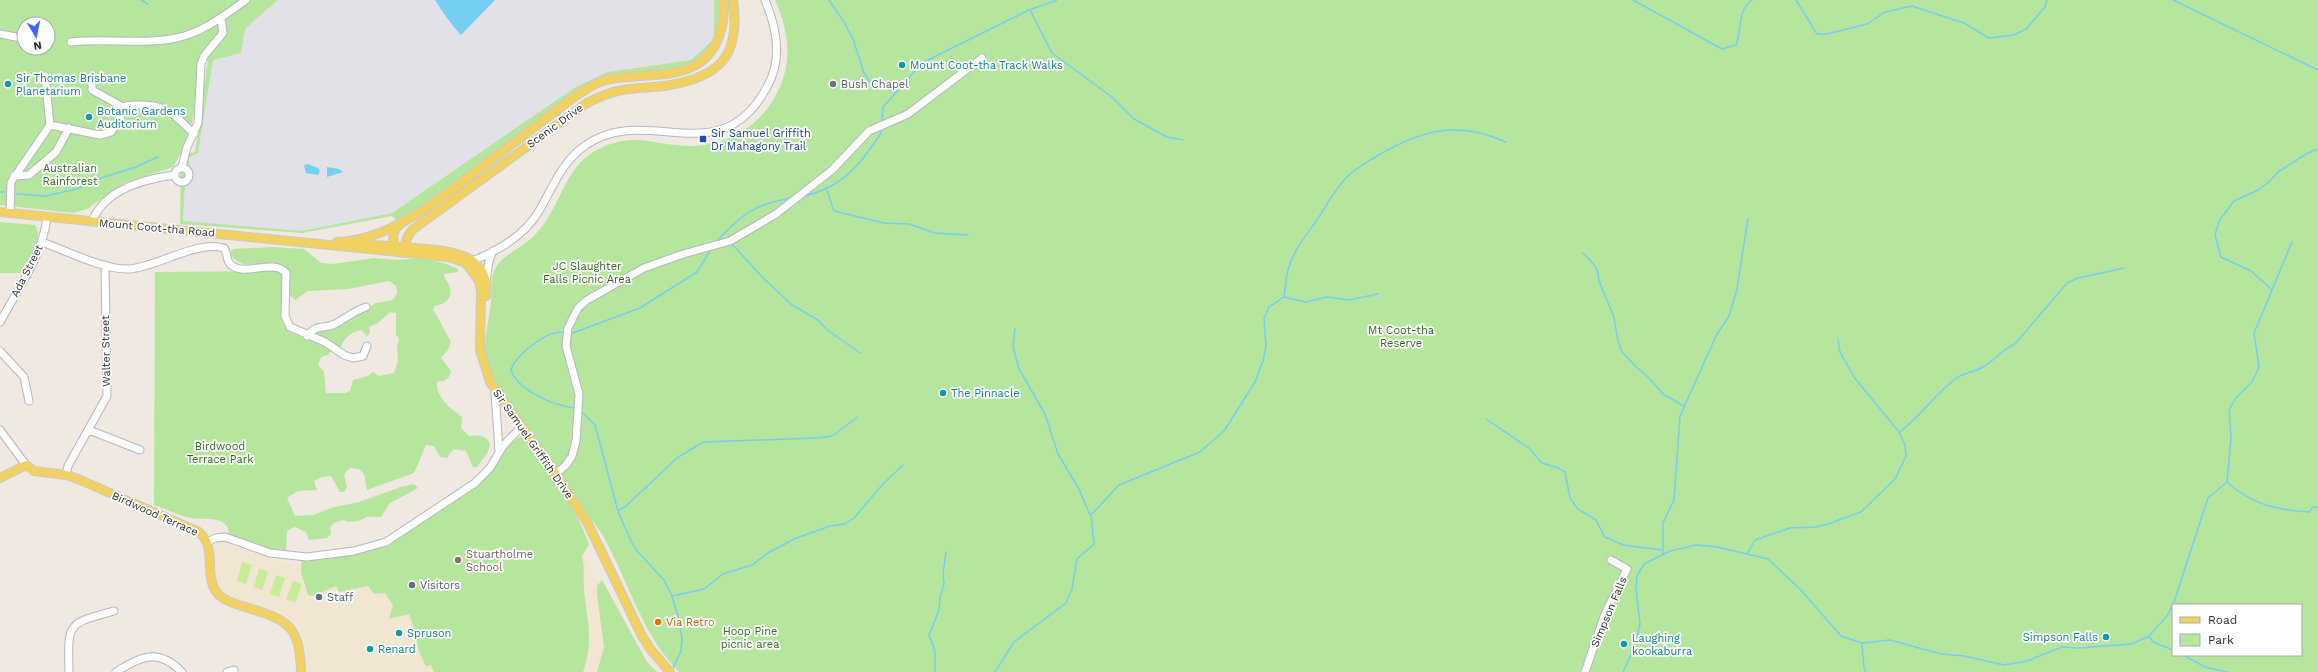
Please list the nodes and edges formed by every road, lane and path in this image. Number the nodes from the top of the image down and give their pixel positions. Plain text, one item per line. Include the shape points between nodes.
1 (246, 0) edge
2 (723, 0) edge
3 (733, 0) edge
4 (765, 0) edge
5 (221, 18) junction
6 (0, 34) edge
7 (16, 37) edge
8 (71, 42) dead end
9 (982, 58) dead end
10 (45, 76) dead end
11 (92, 85) dead end
12 (123, 108) junction
13 (50, 125) junction
14 (69, 128) junction
15 (194, 134) junction
16 (182, 168) junction
17 (175, 175) junction
18 (14, 176) junction
19 (0, 212) edge
20 (10, 214) junction
21 (47, 218) junction
22 (410, 219) junction
23 (92, 222) junction
24 (42, 242) junction
25 (313, 242) junction
26 (333, 242) junction
27 (396, 246) junction
28 (495, 249) junction
29 (404, 250) junction
30 (469, 261) junction
31 (105, 265) junction
32 (486, 282) junction
33 (366, 307) dead end
34 (481, 319) junction
35 (0, 322) edge
36 (307, 336) junction
37 (367, 346) dead end
38 (0, 351) edge
39 (496, 392) junction
40 (30, 401) dead end
41 (521, 427) junction
42 (0, 430) edge
43 (89, 430) junction
44 (140, 450) dead end
45 (496, 459) junction
46 (26, 465) junction
47 (556, 474) junction
48 (66, 475) junction
49 (0, 478) edge
50 (207, 542) junction
51 (1611, 560) dead end
52 (114, 611) dead end
53 (668, 670) edge
54 (68, 672) edge
55 (116, 672) edge
56 (182, 672) edge
57 (301, 672) edge
58 (1585, 672) edge

1 - 5 street
2 - 22 main road, Scenic Drive via 725,11 721,33 716,45 700,63 674,73 599,82 573,98
3 - 29 main road, Scenic Drive via 736,27 731,47 718,66 691,81 618,91 587,103 414,229 408,236
4 - 28 street via 776,30 776,62 770,83 749,112 732,124 704,134 632,129 610,133 592,141 570,158 557,176 538,213 525,229
5 - 8 street via 178,38 158,41
5 - 15 street via 223,33 204,56 201,64 198,123
6 - 7 street
9 - 47 street via 908,114 869,131 832,170 776,214 732,240 644,268 587,300 578,308 568,328 566,352 579,394 576,441 572,456
10 - 13 street
11 - 12 street via 92,90 96,94
12 - 14 street via 111,132 100,135
12 - 15 street via 130,104 166,108
13 - 14 street
13 - 18 street
14 - 18 street via 56,152 29,175
15 - 16 street via 187,147
16 - 17 street via 176,171
16 - 17 street via 188,171 188,180 181,182
17 - 23 street via 142,181 123,189 95,212
18 - 20 street
19 - 20 main road, Mount Coot-tha Road
20 - 21 main road, Mount Coot-tha Road
21 - 23 main road, Mount Coot-tha Road
21 - 24 street, Ada Street
22 - 26 main road, Scenic Drive via 356,240
22 - 27 main road, Scenic Drive via 395,229 393,238
23 - 25 main road, Mount Coot-tha Road
24 - 31 street
24 - 35 street, Ada Street
25 - 26 main road, Mount Coot-tha Road
25 - 29 main road, Mount Coot-tha Road
26 - 27 main road, Mount Coot-tha Road
27 - 29 main road
28 - 30 street
28 - 32 street via 489,259
29 - 30 main road
30 - 32 main road via 481,270
30 - 34 main road, Sir Samuel Griffith Drive via 480,283
31 - 36 street via 131,269 204,248 224,248 232,266 242,269 276,268 284,271 287,322 290,327
31 - 43 street, Walter Street via 107,396
32 - 34 main road
33 - 36 street via 335,324 316,327
34 - 39 main road, Sir Samuel Griffith Drive via 480,350 485,372
36 - 37 street via 325,342 348,357 363,356
38 - 40 street via 24,377
39 - 41 main road, Sir Samuel Griffith Drive
39 - 45 street via 500,442
41 - 45 street, Birdwood Terrace via 505,444
41 - 47 main road, Sir Samuel Griffith Drive
42 - 46 street
43 - 44 street
43 - 48 street, Walter Street via 68,466
45 - 50 street, Birdwood Terrace via 475,483 386,542 354,552 307,557 288,556 270,553 224,537
46 - 48 main road, Birdwood Terrace via 34,471
46 - 49 main road
47 - 53 main road, Sir Samuel Griffith Drive via 593,532 642,636
48 - 50 main road, Birdwood Terrace via 195,530 202,534
50 - 57 main road via 210,552 210,579 217,593 225,600 275,616 288,625 299,644
51 - 58 street, Simpson Falls via 1627,569 1605,614
52 - 54 street via 82,620 72,627 68,638
55 - 56 street via 137,659 156,656 175,665

